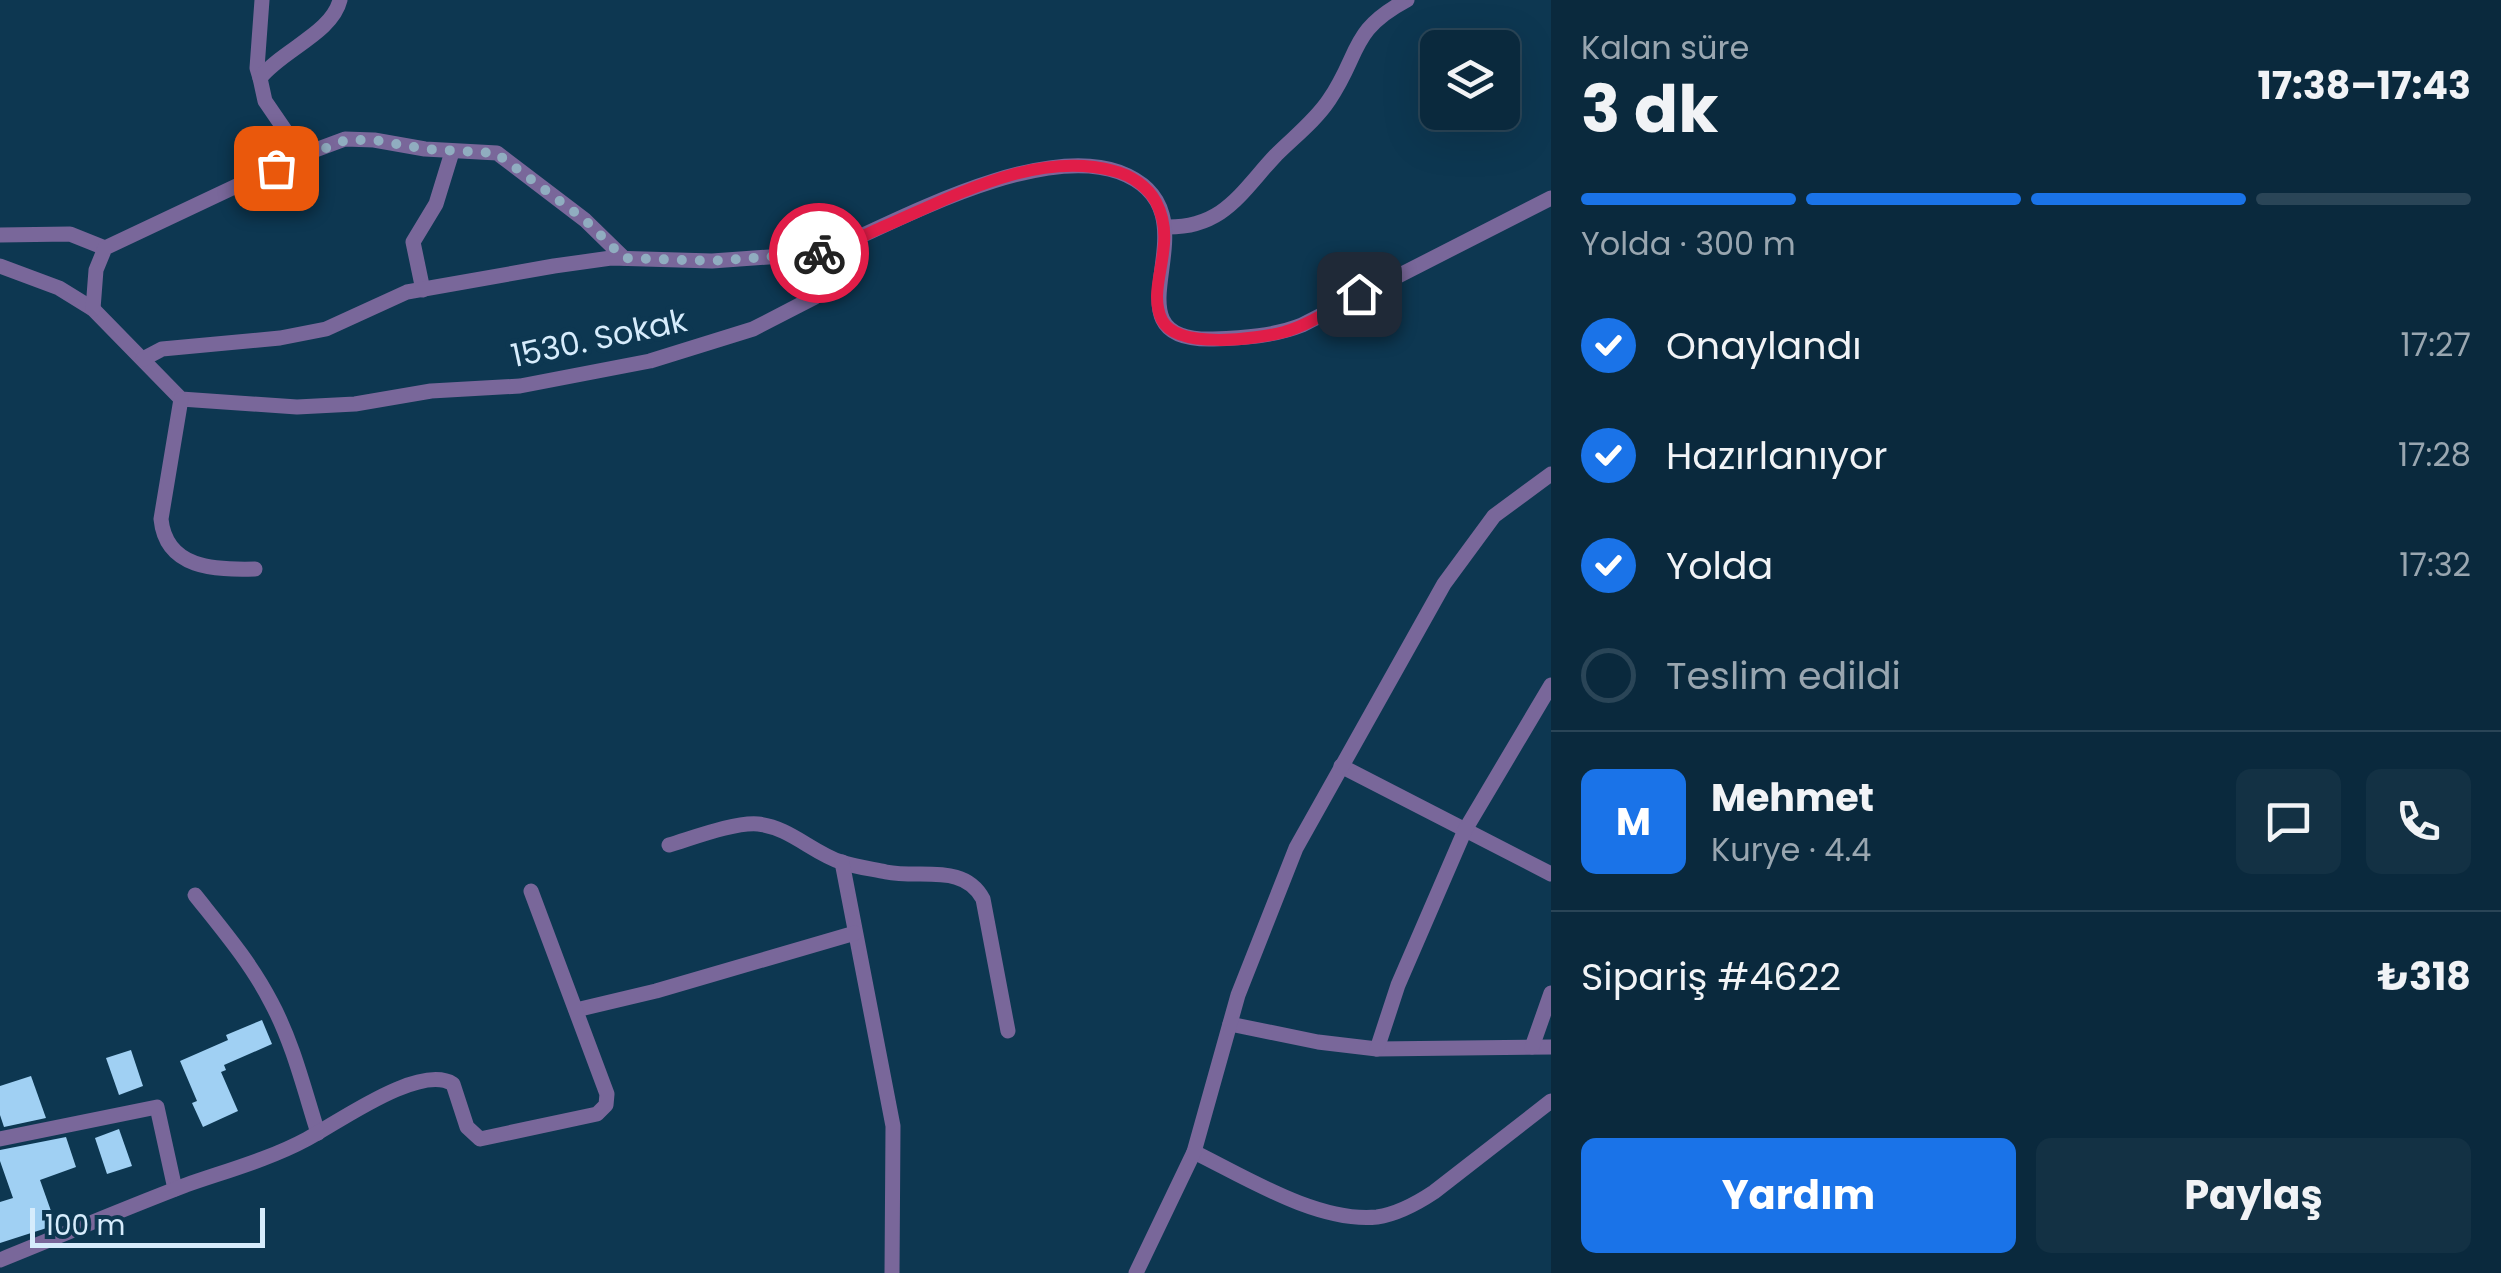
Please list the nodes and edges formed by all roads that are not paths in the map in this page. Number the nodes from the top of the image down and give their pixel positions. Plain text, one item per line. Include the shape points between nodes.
1 (262, 0) edge
2 (340, 0) edge
3 (1407, 0) edge
4 (260, 78) junction
5 (452, 152) junction
6 (302, 156) junction
7 (1551, 198) edge
8 (1166, 227) junction
9 (0, 235) edge
10 (105, 248) junction
11 (824, 252) junction
12 (624, 258) junction
13 (0, 266) edge
14 (423, 290) junction
15 (93, 309) junction
16 (143, 358) junction
17 (181, 400) junction
18 (1551, 474) edge
19 (255, 569) dead end
20 (1551, 685) edge
21 (1342, 766) junction
22 (1464, 830) junction
23 (669, 845) dead end
24 (842, 862) junction
25 (1551, 874) edge
26 (531, 891) dead end
27 (195, 895) dead end
28 (855, 934) junction
29 (1551, 993) edge
30 (576, 1010) junction
31 (1230, 1024) junction
32 (1008, 1031) dead end
33 (1532, 1047) junction
34 (1551, 1047) edge
35 (1377, 1049) junction
36 (1551, 1100) edge
37 (318, 1133) junction
38 (0, 1140) edge
39 (1194, 1152) junction
40 (175, 1190) junction
41 (0, 1260) edge
42 (892, 1273) edge
43 (1136, 1273) edge

1 - 4 street
2 - 4 street via 322,28
3 - 8 street via 1363,32 1331,97 1236,201 1204,222
4 - 6 street via 265,102
5 - 6 street via 346,140
5 - 12 street via 496,153
5 - 14 street via 436,204 413,242
6 - 10 street
7 - 8 street via 1302,325 1240,338 1184,336 1163,322 1158,292
8 - 11 street via 1152,195 1137,181 1081,166 995,179
9 - 10 street via 70,234
10 - 15 street
11 - 12 street via 712,261
11 - 17 street, 1530. Sokak via 824,282 815,297 753,329 650,361 520,386 355,404
12 - 14 street
13 - 15 street via 60,288
14 - 16 street via 326,328 162,348
15 - 16 street
16 - 17 street
17 - 19 street via 162,510 165,538 176,555 199,566
18 - 21 street via 1494,516 1444,584
20 - 22 street
21 - 22 street
21 - 31 street via 1296,848
22 - 25 street
22 - 35 street
23 - 24 street via 757,824
24 - 28 street
24 - 32 street via 975,884 984,899
26 - 30 street
27 - 37 street via 271,1001
28 - 30 street
28 - 42 street via 893,1126
29 - 33 street
30 - 37 street via 608,1094 597,1114 480,1139 467,1127 457,1089 437,1078 412,1083
31 - 35 street
31 - 39 street
33 - 34 street
33 - 35 street
36 - 39 street via 1414,1206 1374,1217 1302,1203
37 - 40 street
38 - 40 street via 157,1108
39 - 43 street
40 - 41 street

